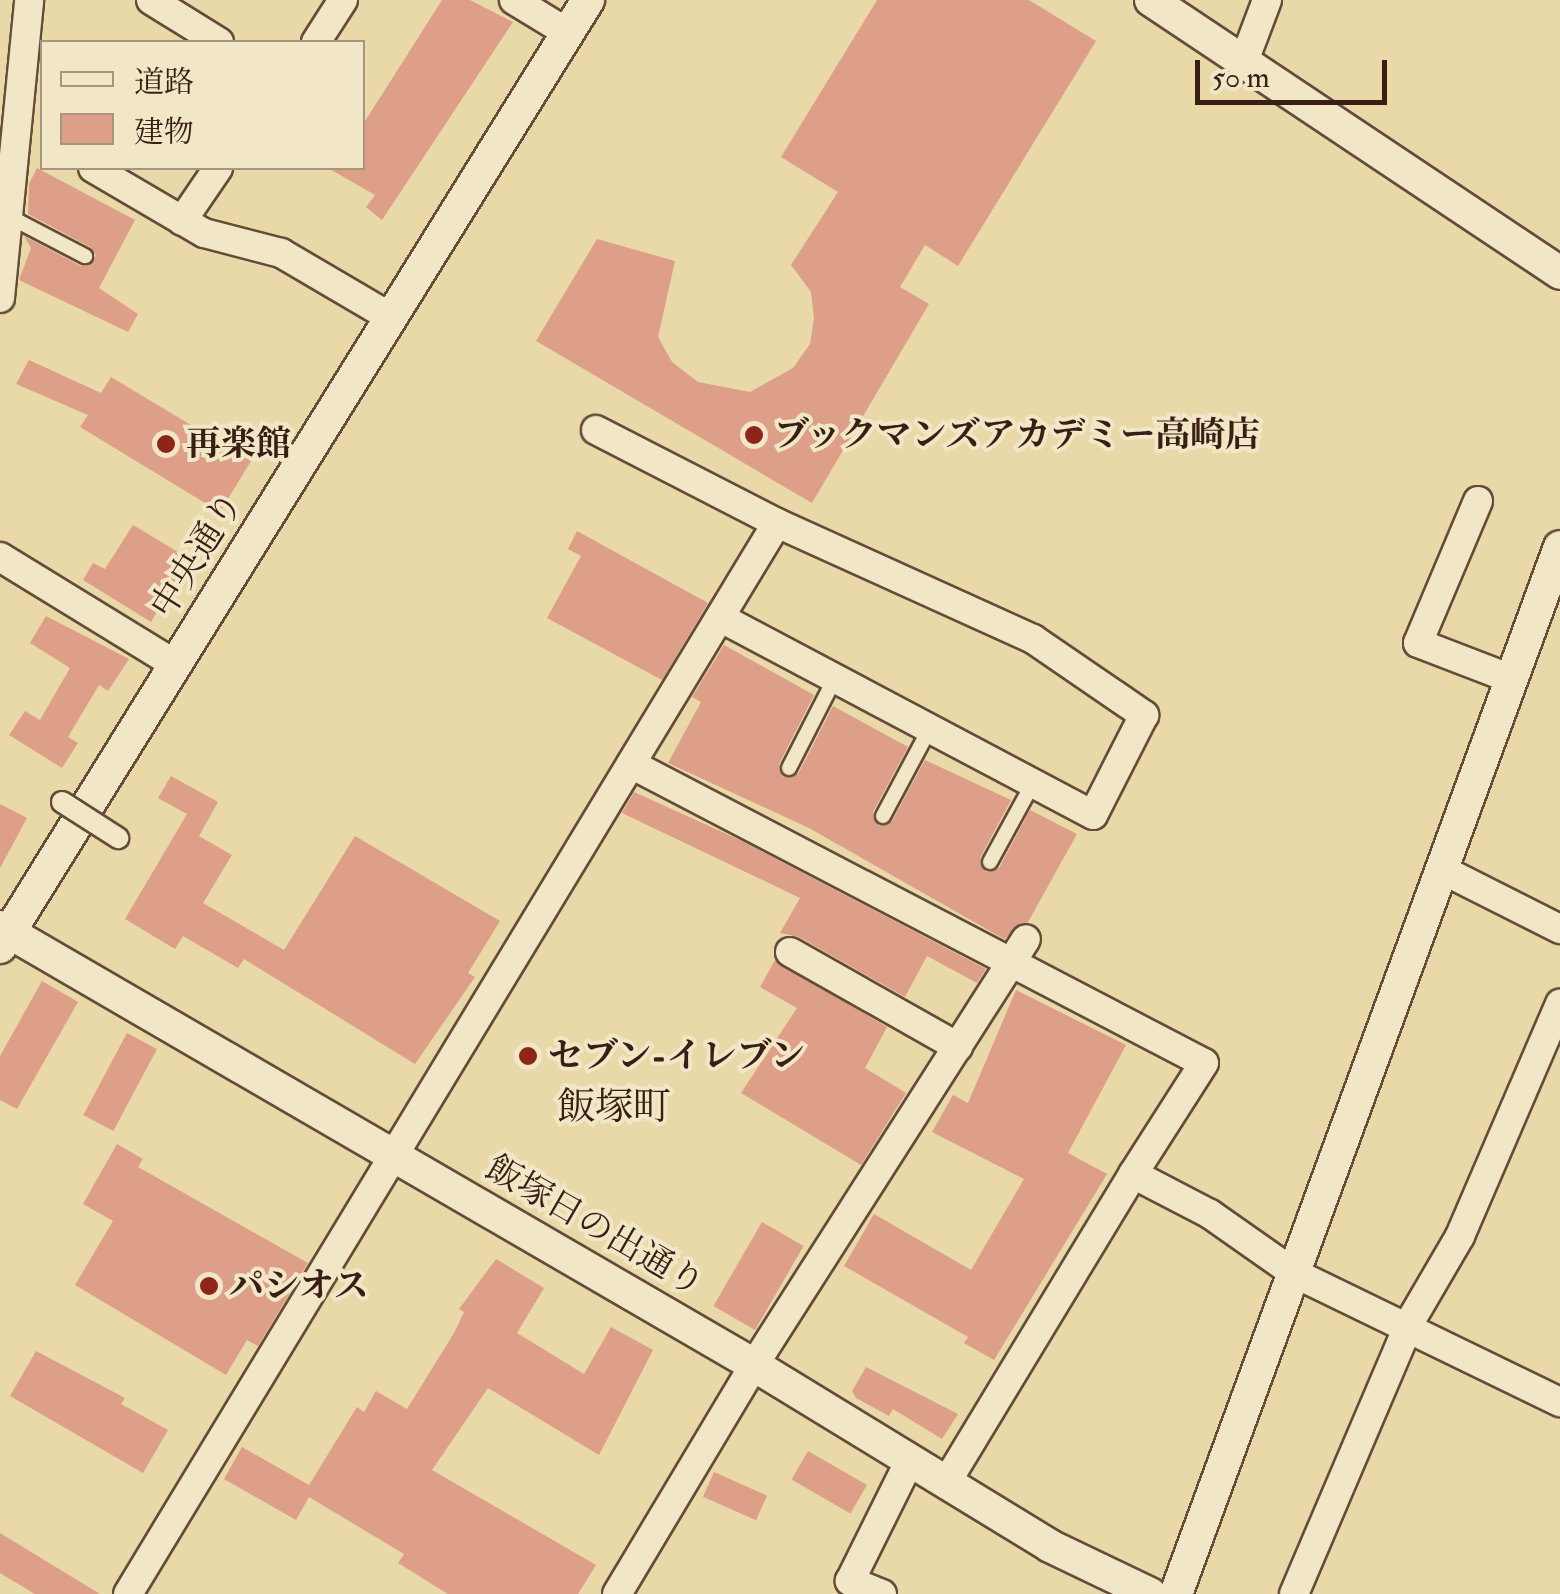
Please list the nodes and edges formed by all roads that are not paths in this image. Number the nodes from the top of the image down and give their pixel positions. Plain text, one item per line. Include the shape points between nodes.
1 (29, 0) edge
2 (151, 0) edge
3 (343, 0) edge
4 (514, 0) edge
5 (588, 0) edge
6 (1150, 0) edge
7 (1267, 0) edge
8 (568, 33) junction
9 (216, 40) edge
10 (317, 40) edge
11 (1244, 61) junction
12 (8, 118) edge
13 (40, 136) edge
14 (96, 170) edge
15 (217, 170) edge
16 (8, 216) junction
17 (182, 221) junction
18 (85, 256) dead end
19 (1560, 274) edge
20 (0, 298) edge
21 (392, 318) junction
22 (596, 430) dead end
23 (1478, 501) dead end
24 (777, 523) junction
25 (1560, 547) edge
26 (0, 557) edge
27 (722, 619) junction
28 (176, 665) junction
29 (835, 678) junction
30 (1512, 679) junction
31 (930, 728) junction
32 (631, 764) junction
33 (789, 768) dead end
34 (1032, 783) junction
35 (62, 802) dead end
36 (883, 816) dead end
37 (118, 838) dead end
38 (990, 862) dead end
39 (1442, 870) junction
40 (1560, 929) edge
41 (3, 935) edge
42 (1019, 950) junction
43 (790, 952) dead end
44 (1560, 1004) edge
45 (958, 1047) junction
46 (390, 1154) junction
47 (1133, 1174) junction
48 (1294, 1273) junction
49 (1408, 1327) junction
50 (754, 1364) junction
51 (1560, 1402) edge
52 (910, 1460) junction
53 (946, 1483) junction
54 (866, 1591) edge
55 (128, 1594) edge
56 (617, 1594) edge
57 (1150, 1594) edge
58 (1176, 1594) edge
59 (1294, 1594) edge

1 - 12 street
2 - 9 street
3 - 10 street
4 - 8 street
5 - 8 street, 中央通り
6 - 11 street
7 - 11 street
8 - 21 street, 中央通り
11 - 19 street
12 - 13 street
12 - 16 street
14 - 17 street
15 - 17 street
16 - 18 lane
16 - 20 street
17 - 21 street via 281,253
21 - 28 street, 中央通り
22 - 24 street
23 - 30 street via 1418,643
24 - 27 street
24 - 34 street via 1033,639 1144,714 1093,815
25 - 30 street
26 - 28 street
27 - 29 street
27 - 32 street
28 - 41 street, 中央通り
29 - 31 street
29 - 33 lane
30 - 39 street
31 - 34 street
31 - 36 lane
32 - 42 street
32 - 46 street
34 - 38 lane
35 - 37 street, bridge
39 - 40 street
39 - 48 street
41 - 46 street, 飯塚日の出通り
42 - 45 street
42 - 47 street via 1204,1062
43 - 45 street
44 - 49 street via 1460,1236
45 - 50 street
46 - 50 street, 飯塚日の出通り
46 - 55 street
47 - 48 street via 1210,1214
47 - 53 street
48 - 49 street
48 - 58 street
49 - 51 street
49 - 59 street
50 - 52 street, 飯塚日の出通り
50 - 56 street
52 - 53 street, 飯塚日の出通り
52 - 54 street via 850,1581
53 - 57 street, 飯塚日の出通り via 1050,1546

